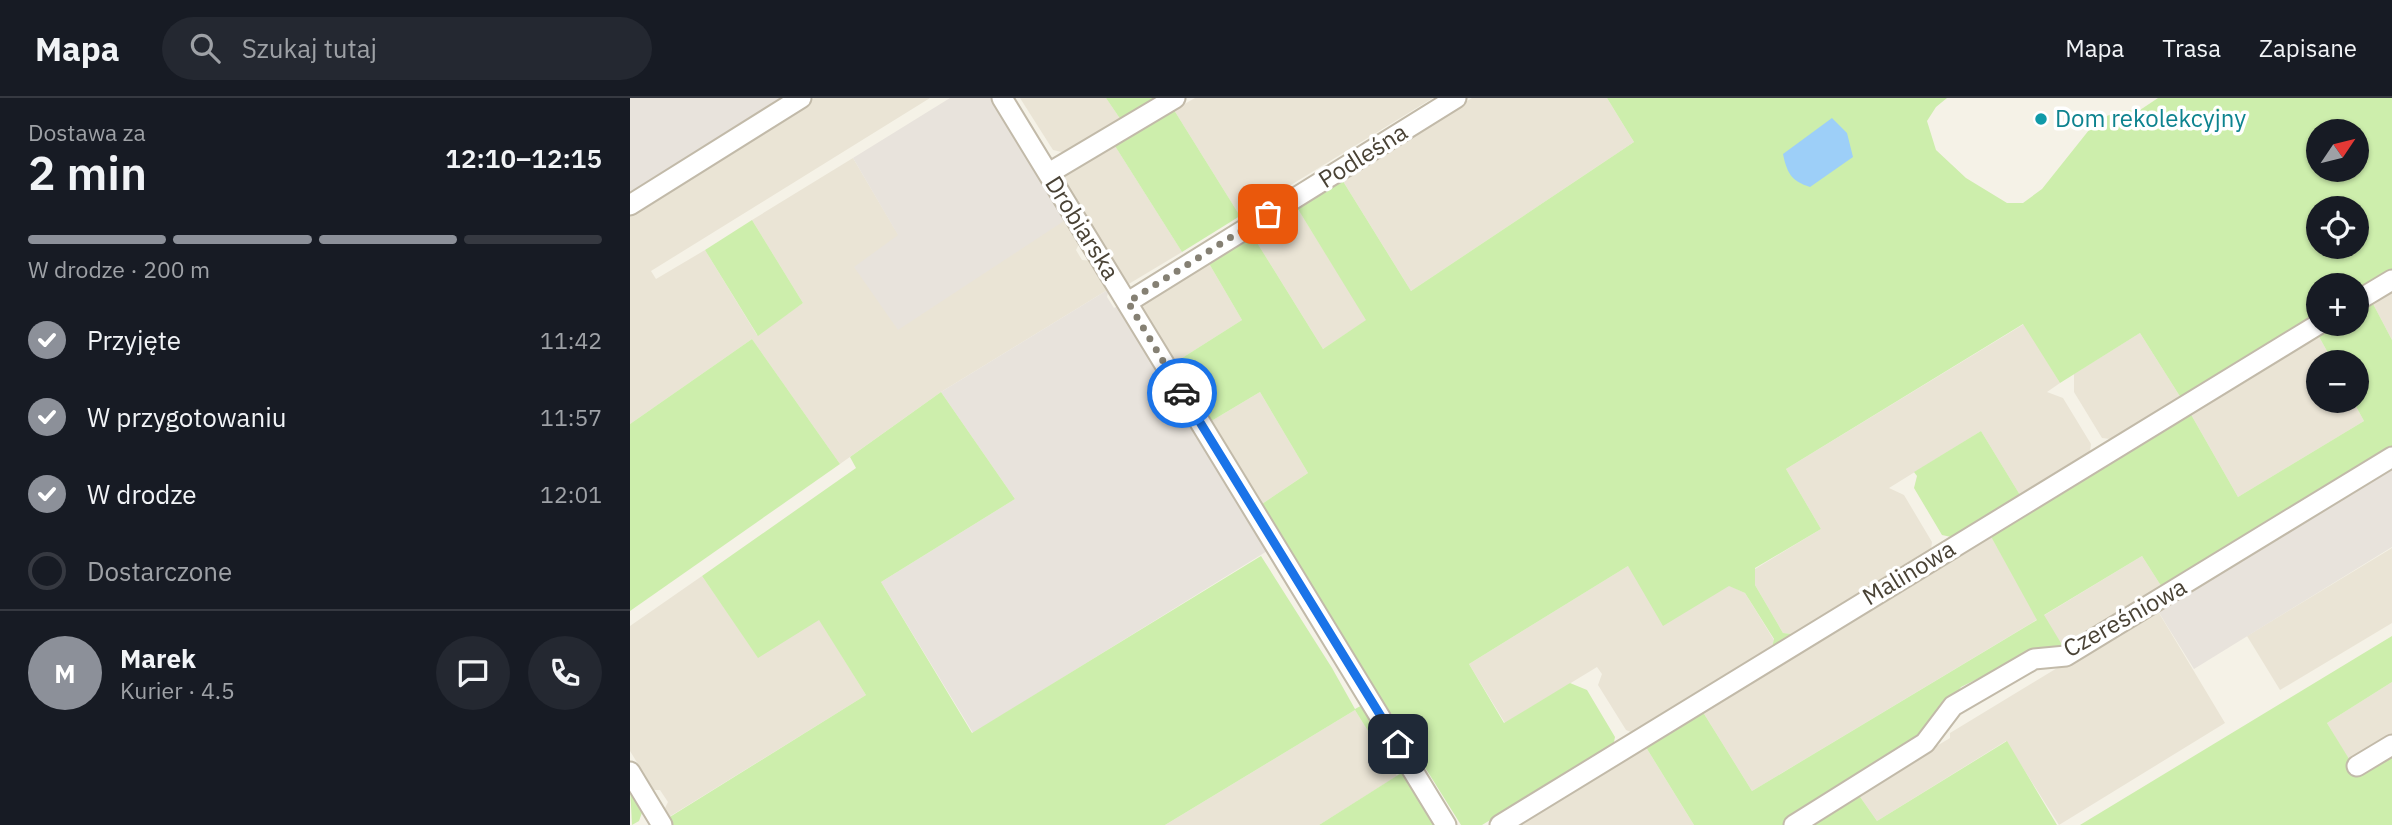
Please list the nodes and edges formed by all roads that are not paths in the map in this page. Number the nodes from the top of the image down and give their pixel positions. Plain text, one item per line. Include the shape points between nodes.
1 (801, 98) edge
2 (1002, 98) edge
3 (1175, 98) edge
4 (1456, 98) edge
5 (1049, 173) junction
6 (630, 205) edge
7 (2392, 280) edge
8 (2369, 294) edge
9 (1128, 302) junction
10 (2306, 332) edge
11 (2392, 457) edge
12 (2392, 745) edge
13 (2357, 766) dead end
14 (630, 772) edge
15 (655, 823) edge
16 (1446, 825) edge
17 (1500, 825) edge
18 (1794, 825) edge

1 - 6 street
2 - 5 street, Drobiarska
3 - 5 street
4 - 9 street, Podleśna
5 - 9 street, Drobiarska
7 - 8 street
9 - 16 street, Drobiarska
10 - 17 street, Malinowa
11 - 18 street, Czereśniowa via 2066,656 2034,659 1953,706 1925,743
12 - 13 street
14 - 15 street

